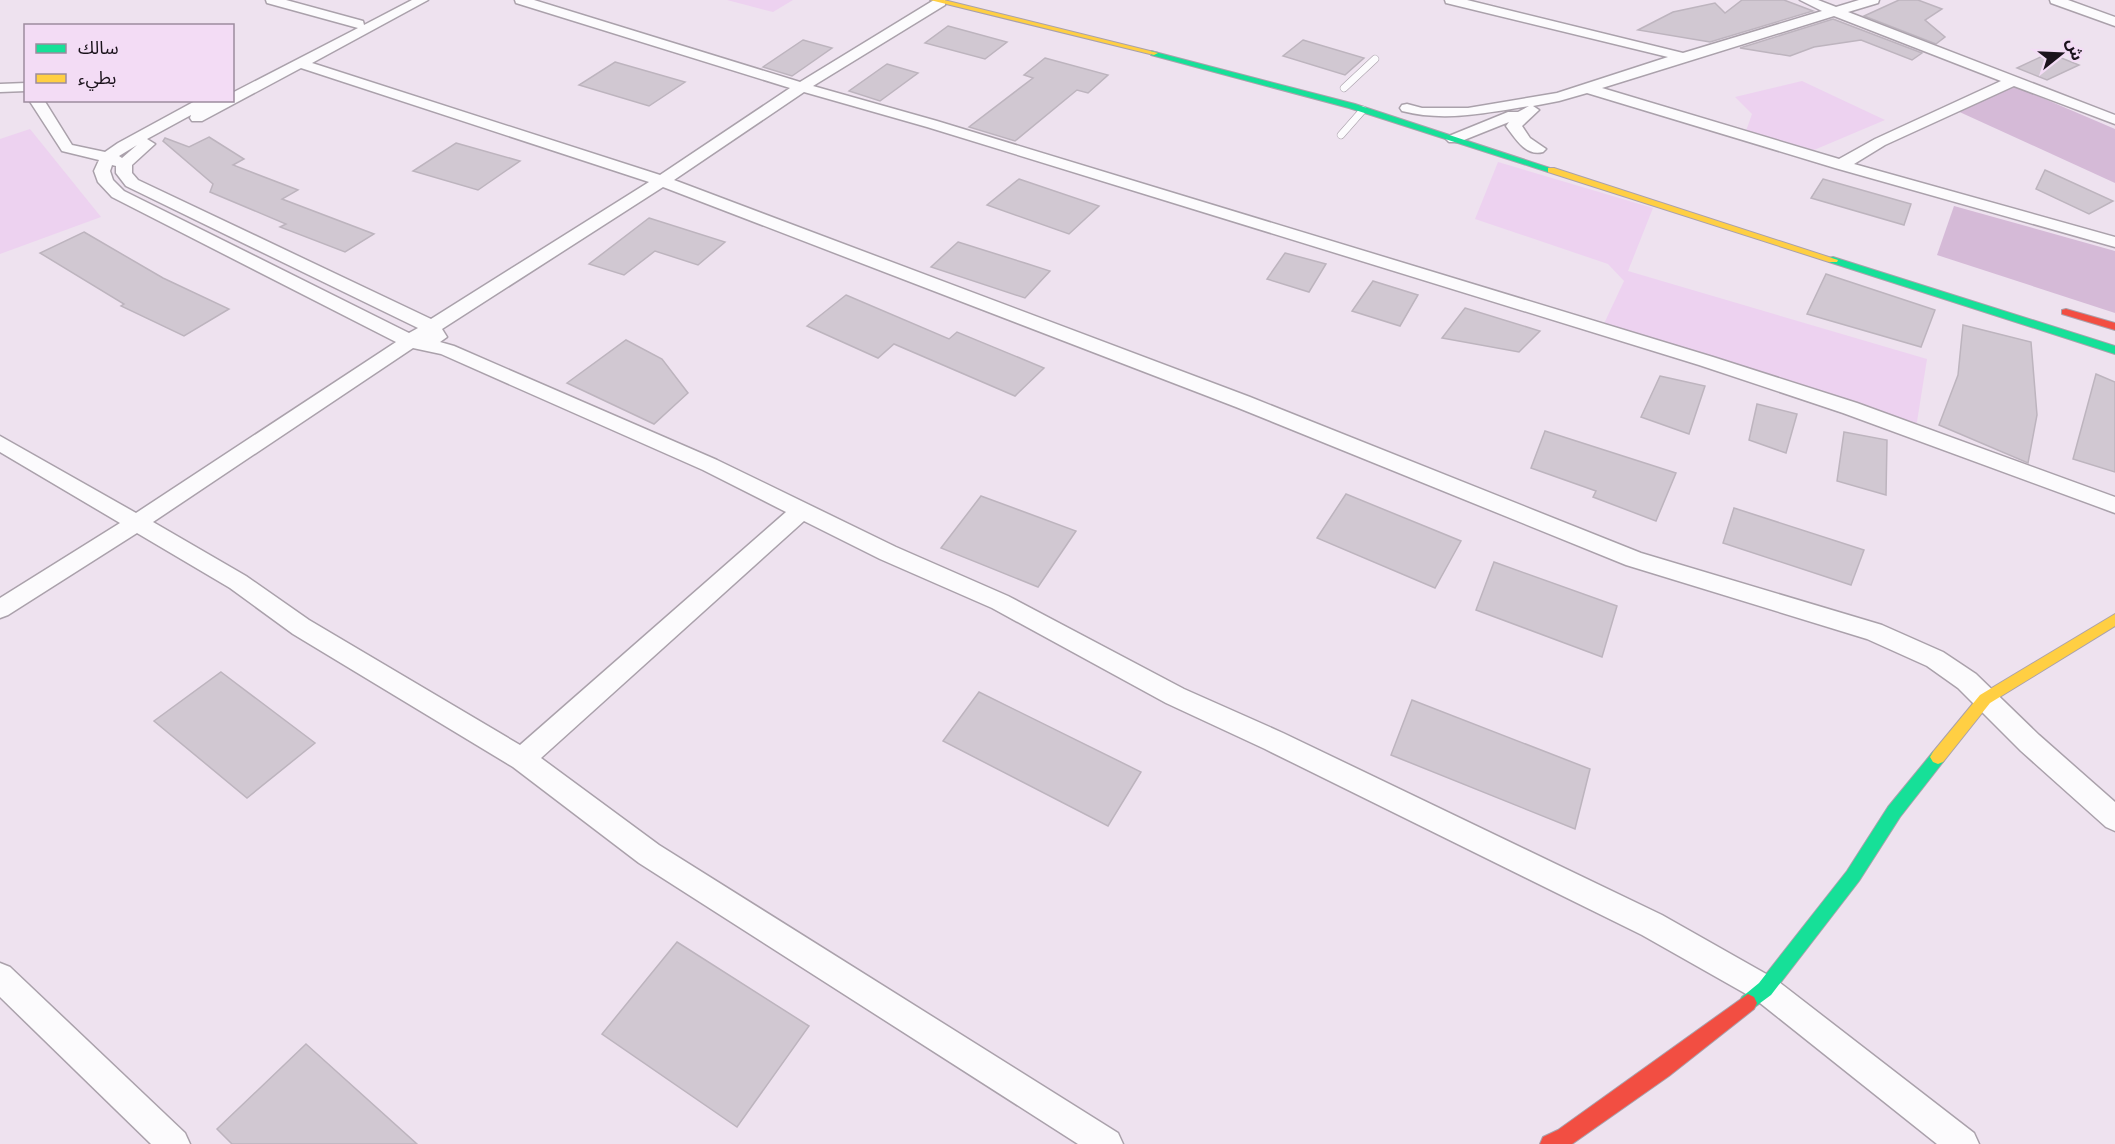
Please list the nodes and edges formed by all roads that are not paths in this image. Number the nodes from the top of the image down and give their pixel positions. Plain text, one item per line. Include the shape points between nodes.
1 (272, 0) edge
2 (404, 0) edge
3 (422, 0) edge
4 (521, 0) edge
5 (1806, 0) edge
6 (1873, 0) edge
7 (2056, 0) edge
8 (937, 1) edge
9 (1459, 1) edge
10 (1836, 12) junction
11 (381, 17) junction
12 (2115, 22) edge
13 (358, 24) junction
14 (1684, 57) junction
15 (1375, 59) dead end
16 (302, 64) junction
17 (2012, 81) junction
18 (1339, 86) joint
19 (24, 87) edge
20 (801, 87) junction
21 (0, 88) edge
22 (234, 88) edge
23 (1587, 88) junction
24 (1360, 93) dead end
25 (1559, 97) junction
26 (234, 98) edge
27 (37, 102) edge
28 (205, 102) edge
29 (227, 102) edge
30 (1389, 102) dead end
31 (1407, 108) junction
32 (1363, 110) junction
33 (2115, 120) edge
34 (1474, 130) junction
35 (1341, 135) dead end
36 (1454, 139) junction
37 (1544, 151) joint
38 (108, 157) junction
39 (124, 164) junction
40 (1841, 165) junction
41 (662, 181) junction
42 (2115, 242) edge
43 (2047, 306) dead end
44 (432, 327) junction
45 (2115, 327) edge
46 (410, 341) junction
47 (447, 350) junction
48 (2115, 350) edge
49 (0, 443) edge
50 (2115, 505) edge
51 (801, 511) junction
52 (135, 524) junction
53 (0, 609) edge
54 (2115, 620) edge
55 (1984, 699) junction
56 (522, 759) junction
57 (2115, 819) edge
58 (0, 977) edge
59 (1765, 989) junction
60 (174, 1144) edge
61 (1107, 1144) edge
62 (1550, 1144) edge
63 (1963, 1144) edge

1 - 13 street
2 - 11 street
3 - 11 street
4 - 20 street
5 - 10 street
6 - 10 street
7 - 12 street
8 - 20 street
8 - 32 street via 1186,61
9 - 14 street
10 - 14 street
10 - 17 street
11 - 13 street
11 - 16 street
13 - 22 street
14 - 23 street
15 - 18 lane
16 - 26 street
16 - 41 street
17 - 33 street
17 - 40 street via 1880,142
18 - 24 street
19 - 21 street
20 - 41 street
20 - 50 street via 1706,361 1850,408
23 - 25 street
23 - 40 street
25 - 31 street via 1468,112 1422,112
25 - 34 street
25 - 37 street via 1532,109 1514,126 1525,141
27 - 38 street via 67,148
28 - 38 street
29 - 39 street via 152,141
30 - 31 street
31 - 34 street
32 - 35 lane
32 - 36 street
34 - 36 street
34 - 37 street
36 - 48 street
38 - 39 street
38 - 46 street via 102,171 118,194
39 - 44 street via 124,173 132,183
40 - 42 street
41 - 44 street
41 - 55 street via 1243,402 1634,559 1874,632 1935,659 1968,681
43 - 45 street
44 - 46 street
44 - 47 street
46 - 47 street
46 - 52 street
47 - 51 street via 710,465
49 - 52 street
51 - 56 street
51 - 59 street via 1000,602 1175,696 1652,926
52 - 53 street
52 - 56 street via 238,582 301,627
54 - 55 street
55 - 57 street
55 - 59 street via 1894,812 1853,876
56 - 61 street via 649,854
58 - 60 street
59 - 62 street via 1662,1069
59 - 63 street

